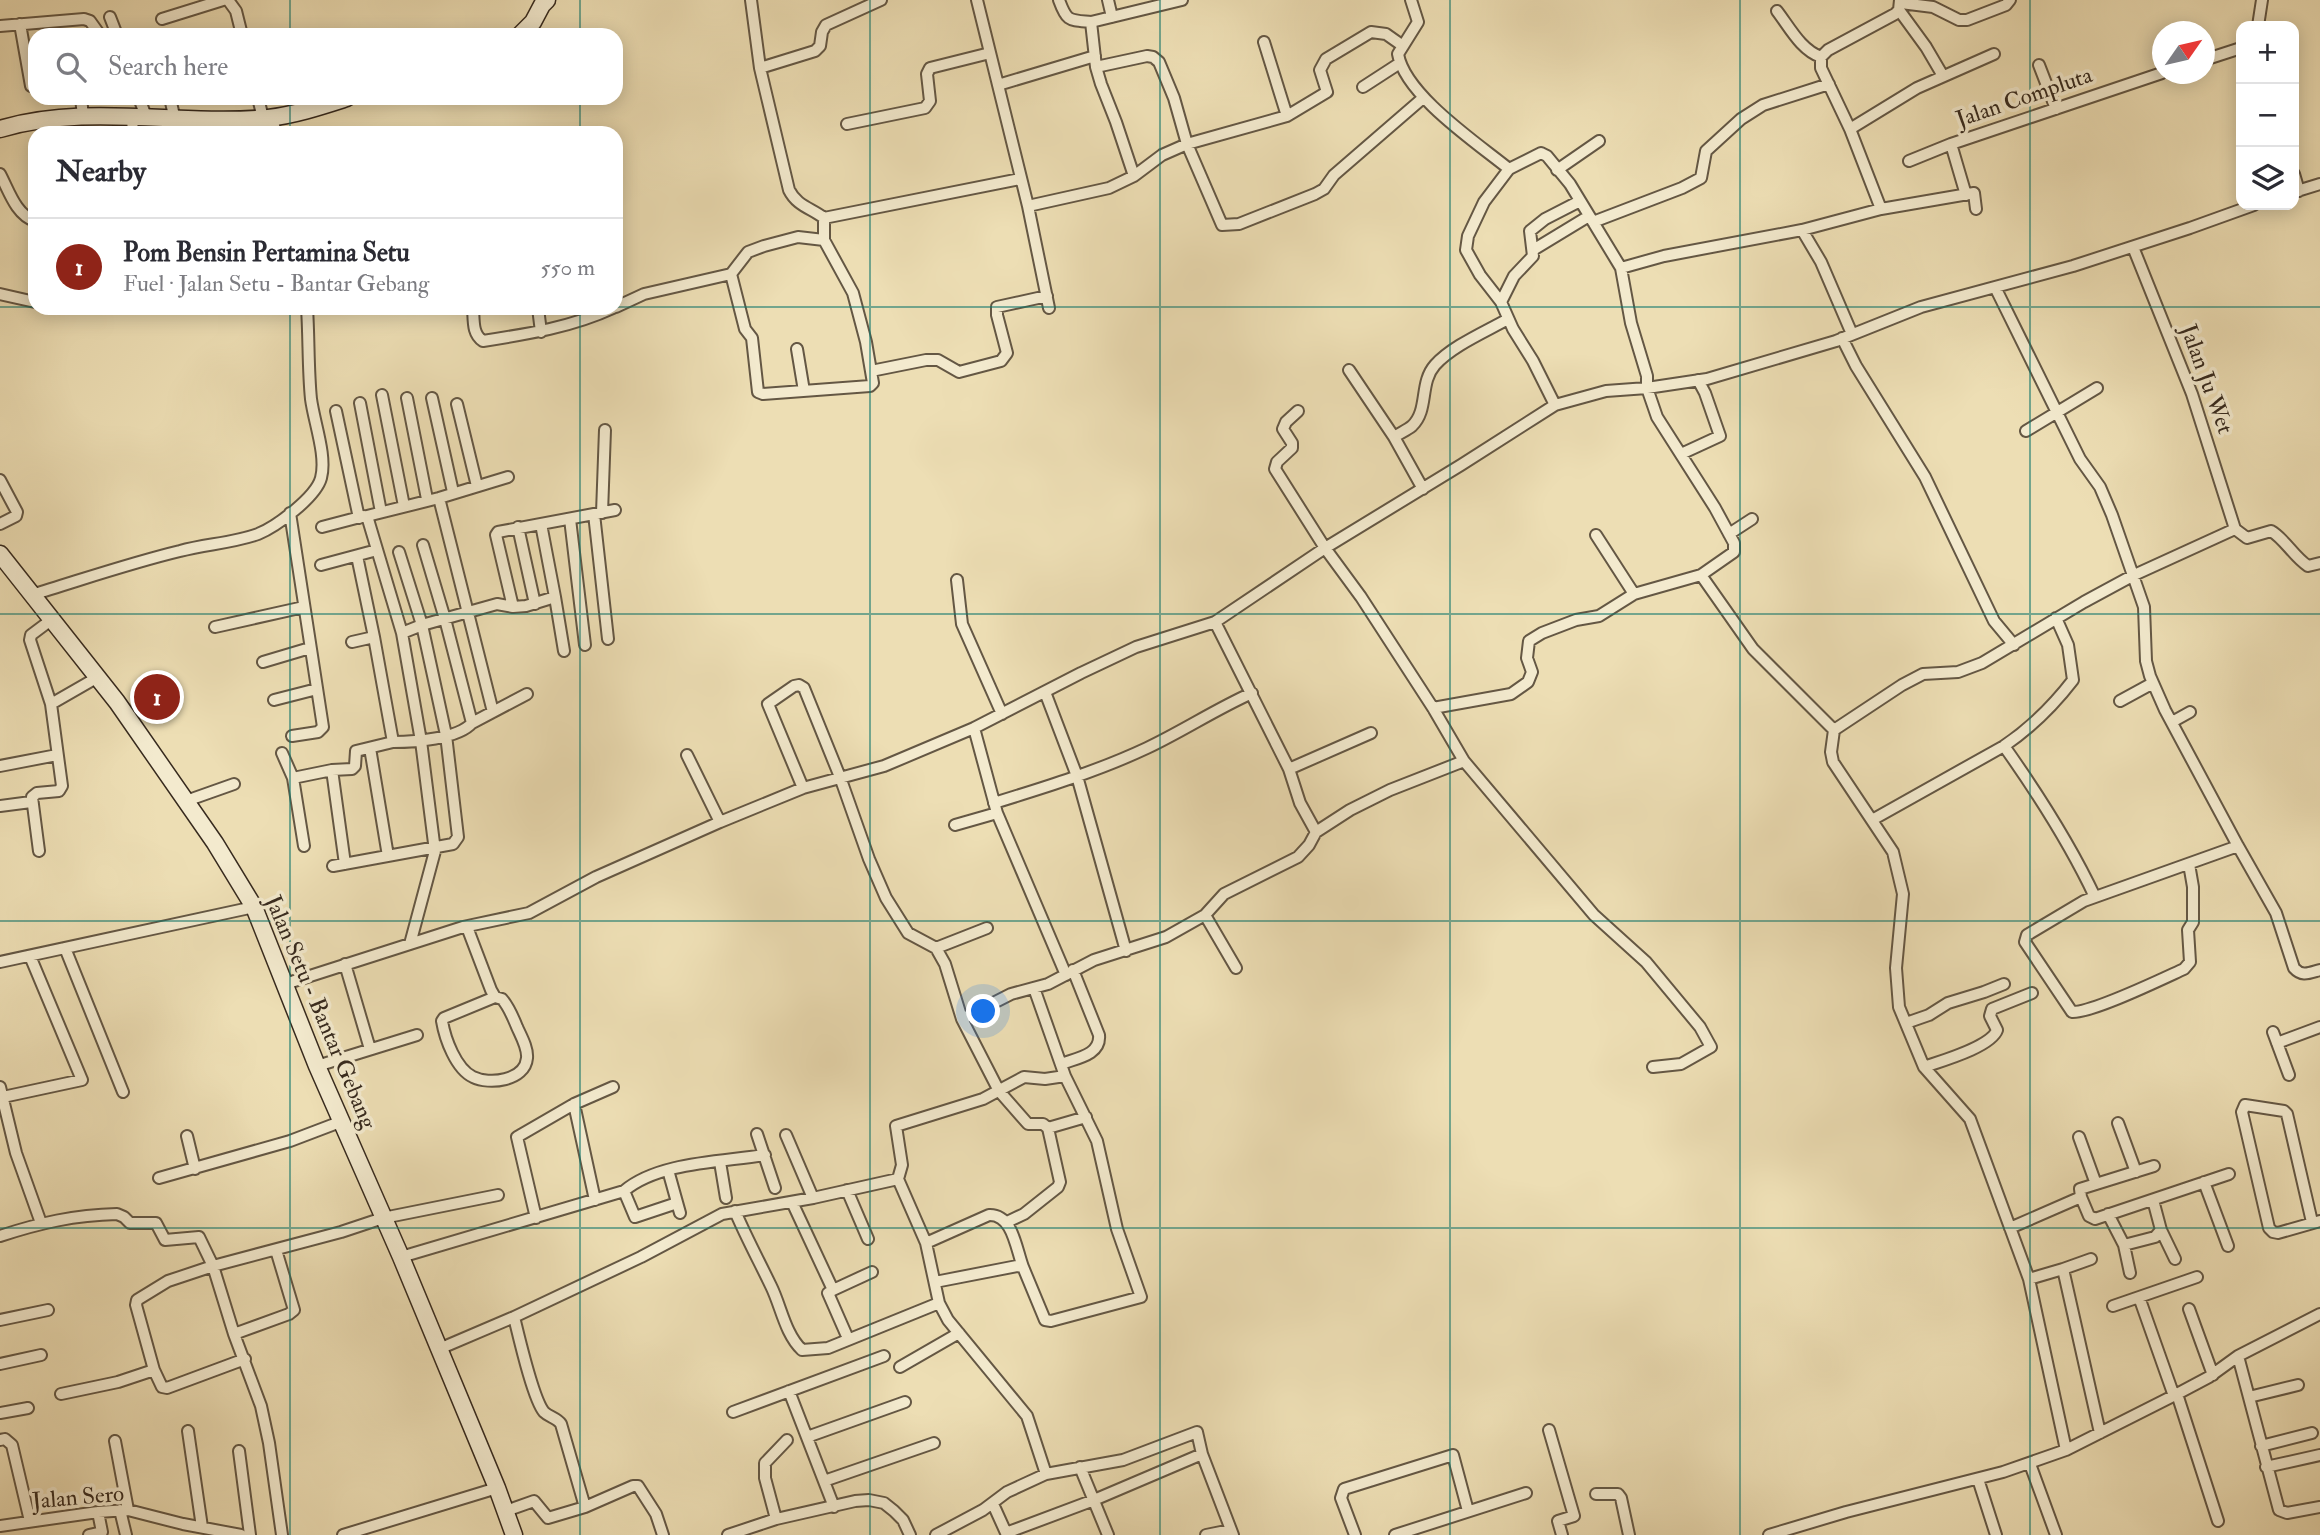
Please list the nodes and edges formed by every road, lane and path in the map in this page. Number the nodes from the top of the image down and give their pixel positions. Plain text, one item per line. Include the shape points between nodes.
1 (223, 0) edge
2 (228, 0) edge
3 (751, 0) edge
4 (881, 0) edge
5 (978, 0) edge
6 (1059, 0) edge
7 (1108, 0) edge
8 (1182, 0) edge
9 (1411, 0) edge
10 (2010, 0) edge
11 (2262, 0) edge
12 (543, 2) edge
13 (1900, 4) edge
14 (1139, 5) edge
15 (1777, 11) dead end
16 (110, 16) dead end
17 (1112, 17) junction
18 (162, 19) dead end
19 (2259, 21) edge
20 (1091, 22) junction
21 (20, 24) junction
22 (0, 26) edge
23 (96, 28) edge
24 (114, 28) edge
25 (240, 28) edge
26 (527, 28) edge
27 (1264, 42) dead end
28 (1403, 46) junction
29 (2236, 50) edge
30 (990, 53) junction
31 (1994, 54) dead end
32 (2215, 56) edge
33 (1821, 57) junction
34 (1096, 62) junction
35 (1400, 63) junction
36 (2039, 65) dead end
37 (760, 68) junction
38 (28, 74) edge
39 (1943, 76) junction
40 (2152, 76) edge
41 (1829, 84) junction
42 (998, 85) junction
43 (1363, 88) dead end
44 (1423, 98) junction
45 (82, 105) edge
46 (138, 105) edge
47 (171, 105) edge
48 (261, 105) edge
49 (325, 105) edge
50 (2056, 109) junction
51 (83, 116) junction
52 (1287, 116) junction
53 (174, 120) junction
54 (137, 123) edge
55 (270, 123) edge
56 (846, 124) dead end
57 (199, 126) edge
58 (230, 126) edge
59 (0, 129) edge
60 (1850, 129) junction
61 (1599, 141) dead end
62 (1187, 144) junction
63 (1951, 144) junction
64 (1909, 161) dead end
65 (1509, 169) junction
66 (1557, 170) junction
67 (0, 174) edge
68 (1134, 176) junction
69 (1020, 179) junction
70 (2320, 184) edge
71 (2299, 190) edge
72 (1966, 195) junction
73 (1580, 201) junction
74 (1028, 206) junction
75 (1881, 209) junction
76 (1976, 209) dead end
77 (2240, 210) edge
78 (28, 218) edge
79 (824, 218) junction
80 (1591, 219) junction
81 (1802, 230) junction
82 (824, 240) junction
83 (2133, 247) junction
84 (1533, 250) junction
85 (1621, 268) junction
86 (731, 274) junction
87 (1995, 287) junction
88 (0, 295) edge
89 (1047, 296) junction
90 (28, 301) edge
91 (1502, 302) junction
92 (623, 303) edge
93 (1049, 308) dead end
94 (307, 315) edge
95 (473, 315) edge
96 (538, 315) edge
97 (598, 315) edge
98 (1508, 319) junction
99 (541, 332) junction
100 (1847, 336) junction
101 (797, 349) dead end
102 (1349, 370) dead end
103 (871, 371) junction
104 (1698, 380) junction
105 (1647, 388) junction
106 (2096, 388) dead end
107 (804, 391) junction
108 (383, 396) dead end
109 (407, 398) dead end
110 (432, 398) dead end
111 (360, 403) dead end
112 (457, 404) dead end
113 (1555, 405) junction
114 (336, 411) dead end
115 (1298, 411) dead end
116 (2056, 413) junction
117 (605, 430) dead end
118 (2026, 431) dead end
119 (1394, 437) junction
120 (1681, 454) junction
121 (508, 477) dead end
122 (0, 480) edge
123 (477, 486) junction
124 (1423, 489) junction
125 (453, 492) junction
126 (433, 499) junction
127 (404, 506) junction
128 (615, 510) dead end
129 (380, 512) junction
130 (290, 513) junction
131 (598, 513) junction
132 (363, 517) junction
133 (570, 519) junction
134 (1752, 519) dead end
135 (0, 524) edge
136 (541, 524) junction
137 (322, 527) dead end
138 (518, 527) junction
139 (2235, 529) junction
140 (1729, 534) junction
141 (1596, 535) dead end
142 (423, 545) dead end
143 (1325, 548) junction
144 (377, 550) junction
145 (399, 552) dead end
146 (0, 554) edge
147 (357, 556) junction
148 (2320, 563) edge
149 (321, 565) dead end
150 (6, 574) edge
151 (1701, 575) junction
152 (2132, 576) junction
153 (957, 580) dead end
154 (1634, 594) junction
155 (31, 595) junction
156 (555, 597) junction
157 (535, 604) junction
158 (304, 607) junction
159 (513, 607) junction
160 (470, 612) junction
161 (2056, 618) junction
162 (445, 619) junction
163 (51, 620) junction
164 (1215, 622) junction
165 (422, 625) junction
166 (215, 626) dead end
167 (402, 634) junction
168 (374, 637) junction
169 (608, 639) dead end
170 (352, 642) dead end
171 (585, 645) dead end
172 (2014, 645) junction
173 (310, 648) junction
174 (564, 651) dead end
175 (263, 662) dead end
176 (98, 677) junction
177 (2153, 683) junction
178 (317, 689) junction
179 (1045, 692) junction
180 (1252, 693) junction
181 (527, 694) dead end
182 (274, 700) dead end
183 (2120, 701) dead end
184 (51, 704) junction
185 (1433, 708) junction
186 (493, 712) junction
187 (2190, 712) dead end
188 (1002, 714) junction
189 (2172, 722) junction
190 (472, 723) junction
191 (974, 728) junction
192 (1835, 730) junction
193 (1371, 733) dead end
194 (446, 735) junction
195 (292, 736) dead end
196 (421, 741) junction
197 (393, 742) junction
198 (2004, 746) junction
199 (370, 748) junction
200 (282, 752) dead end
201 (57, 755) junction
202 (688, 755) dead end
203 (1464, 761) junction
204 (0, 766) edge
205 (1289, 769) junction
206 (332, 770) junction
207 (1077, 776) junction
208 (840, 777) junction
209 (293, 778) junction
210 (234, 784) dead end
211 (803, 788) junction
212 (186, 801) junction
213 (31, 802) junction
214 (0, 806) edge
215 (996, 808) junction
216 (1872, 820) junction
217 (720, 822) junction
218 (956, 825) dead end
219 (1315, 832) junction
220 (304, 846) dead end
221 (2238, 846) junction
222 (435, 848) junction
223 (39, 851) dead end
224 (388, 856) junction
225 (345, 864) junction
226 (2189, 864) junction
227 (333, 866) dead end
228 (2095, 897) junction
229 (254, 907) junction
230 (1205, 915) junction
231 (467, 927) junction
232 (987, 928) dead end
233 (410, 944) junction
234 (65, 948) junction
235 (936, 948) junction
236 (1126, 951) junction
237 (30, 956) junction
238 (0, 962) edge
239 (345, 964) junction
240 (1236, 968) dead end
241 (2320, 970) edge
242 (1070, 972) junction
243 (285, 984) junction
244 (2004, 984) dead end
245 (1034, 988) junction
246 (2032, 993) dead end
247 (495, 998) junction
248 (962, 1020) junction
249 (1906, 1023) junction
250 (2319, 1028) edge
251 (2273, 1032) dead end
252 (417, 1035) dead end
253 (2277, 1043) junction
254 (370, 1049) junction
255 (1061, 1064) junction
256 (317, 1066) junction
257 (1653, 1067) dead end
258 (1924, 1067) junction
259 (2289, 1075) dead end
260 (1065, 1076) junction
261 (613, 1087) dead end
262 (999, 1091) junction
263 (1, 1092) edge
264 (123, 1092) dead end
265 (574, 1104) junction
266 (1086, 1117) junction
267 (340, 1122) junction
268 (2118, 1123) dead end
269 (1048, 1128) junction
270 (757, 1134) dead end
271 (5, 1135) edge
272 (786, 1135) dead end
273 (187, 1136) dead end
274 (2079, 1138) dead end
275 (765, 1155) junction
276 (720, 1162) junction
277 (2154, 1166) dead end
278 (195, 1168) junction
279 (668, 1170) junction
280 (2136, 1172) junction
281 (2229, 1174) dead end
282 (159, 1178) dead end
283 (898, 1179) junction
284 (2204, 1182) junction
285 (2096, 1184) junction
286 (775, 1188) dead end
287 (847, 1190) junction
288 (624, 1191) junction
289 (498, 1195) dead end
290 (2081, 1197) junction
291 (726, 1198) dead end
292 (813, 1198) junction
293 (595, 1200) junction
294 (2152, 1200) junction
295 (792, 1202) junction
296 (735, 1211) junction
297 (2108, 1214) junction
298 (383, 1218) junction
299 (536, 1218) junction
300 (1007, 1222) junction
301 (2316, 1222) edge
302 (41, 1223) junction
303 (2010, 1228) junction
304 (2161, 1230) junction
305 (0, 1236) edge
306 (868, 1239) dead end
307 (926, 1243) junction
308 (2124, 1245) junction
309 (2228, 1246) dead end
310 (276, 1250) junction
311 (401, 1257) junction
312 (2091, 1259) dead end
313 (2175, 1259) dead end
314 (213, 1266) junction
315 (1023, 1267) junction
316 (2063, 1269) junction
317 (872, 1272) dead end
318 (2130, 1273) dead end
319 (2197, 1277) dead end
320 (2028, 1279) junction
321 (935, 1282) junction
322 (833, 1290) junction
323 (2139, 1297) junction
324 (939, 1303) junction
325 (2113, 1306) dead end
326 (2189, 1309) dead end
327 (48, 1310) dead end
328 (2320, 1314) edge
329 (514, 1317) junction
330 (0, 1320) edge
331 (959, 1333) junction
332 (234, 1334) junction
333 (846, 1334) dead end
334 (439, 1349) junction
335 (41, 1355) dead end
336 (884, 1356) dead end
337 (2238, 1356) junction
338 (245, 1359) junction
339 (0, 1364) edge
340 (900, 1367) dead end
341 (154, 1370) junction
342 (2213, 1375) junction
343 (2298, 1385) dead end
344 (789, 1391) junction
345 (61, 1394) dead end
346 (2176, 1395) junction
347 (2249, 1397) junction
348 (905, 1402) dead end
349 (28, 1408) dead end
350 (733, 1412) dead end
351 (0, 1413) edge
352 (1549, 1430) dead end
353 (188, 1431) dead end
354 (2100, 1433) junction
355 (2312, 1433) dead end
356 (807, 1437) junction
357 (0, 1440) edge
358 (787, 1440) dead end
359 (116, 1441) dead end
360 (934, 1443) dead end
361 (2261, 1446) junction
362 (2066, 1450) junction
363 (239, 1451) dead end
364 (1202, 1454) junction
365 (2320, 1455) edge
366 (2030, 1464) junction
367 (1080, 1467) junction
368 (2266, 1467) junction
369 (1046, 1474) junction
370 (1978, 1479) junction
371 (824, 1481) junction
372 (497, 1488) junction
373 (1526, 1493) dead end
374 (1596, 1494) dead end
375 (1094, 1500) junction
376 (993, 1504) junction
377 (585, 1507) junction
378 (834, 1507) junction
379 (2320, 1507) edge
380 (124, 1510) junction
381 (98, 1511) junction
382 (506, 1511) junction
383 (1468, 1511) junction
384 (776, 1519) junction
385 (30, 1521) junction
386 (2218, 1521) dead end
387 (0, 1526) edge
388 (202, 1527) junction
389 (1232, 1532) edge
390 (1006, 1534) edge
391 (89, 1535) edge
392 (126, 1535) edge
393 (241, 1535) edge
394 (250, 1535) edge
395 (282, 1535) edge
396 (343, 1535) edge
397 (514, 1535) edge
398 (663, 1535) edge
399 (728, 1535) edge
400 (910, 1535) edge
401 (936, 1535) edge
402 (1108, 1535) edge
403 (1206, 1535) edge
404 (1355, 1535) edge
405 (1395, 1535) edge
406 (1562, 1535) edge
407 (1629, 1535) edge
408 (1769, 1535) edge
409 (1996, 1535) edge
410 (2056, 1535) edge

1 - 18 street
2 - 25 street
3 - 37 street
4 - 37 street via 826,25 815,51
5 - 30 street
6 - 20 street via 1065,17
7 - 17 street
8 - 14 street
9 - 28 street via 1418,22
10 - 13 street via 1967,20 1957,20 1933,7
11 - 19 street
12 - 26 main road
13 - 33 street via 1895,15
13 - 39 street
14 - 17 street
15 - 33 street via 1805,48
16 - 24 street
17 - 20 street
20 - 34 street
21 - 22 street
21 - 23 street via 84,19
21 - 38 street
27 - 52 street
28 - 35 street via 1398,54
28 - 52 street via 1386,34 1371,33 1326,59 1320,70 1327,92
29 - 32 street
30 - 42 street
30 - 56 street via 930,68 930,102 925,108
31 - 39 street
33 - 41 street
34 - 42 street
34 - 62 street via 1147,55 1159,62
34 - 68 street
35 - 43 street
35 - 44 street
36 - 50 street
37 - 79 street via 789,190 794,199
39 - 60 street
40 - 50 street, Jalan Compluta
41 - 60 street
41 - 80 street via 1763,106 1741,119 1706,151 1701,178
42 - 69 street
44 - 62 street via 1334,175 1324,189 1239,224 1222,225
44 - 65 street
45 - 51 street
46 - 54 street
47 - 53 street
48 - 55 street
49 - 55 main road
50 - 63 street, Jalan Compluta
51 - 54 main road
51 - 59 main road
52 - 62 street
53 - 54 main road
53 - 57 main road
55 - 58 main road
57 - 58 main road
60 - 75 street
61 - 66 street
62 - 68 street via 1162,155
63 - 64 street
63 - 72 street, Jalan Compluta
65 - 66 street via 1541,153
65 - 91 street via 1483,202 1465,245 1480,275
66 - 73 street
67 - 78 street
68 - 74 street via 1109,188
69 - 74 street
69 - 79 street
70 - 71 street
72 - 75 street
72 - 76 street, Jalan Compluta via 1974,193
73 - 80 street
73 - 84 street via 1530,231
74 - 89 street
75 - 81 street
77 - 83 street
79 - 82 street
80 - 84 street
80 - 85 street
81 - 85 street
81 - 100 street via 1821,262
82 - 86 street via 798,237 764,246 748,252
82 - 103 street via 853,293
83 - 87 street
83 - 139 street, Jalan Ju Wet via 2192,394
84 - 91 street
85 - 105 street
86 - 92 street via 644,294
86 - 107 street via 745,328 752,338 758,392
87 - 100 street via 1921,307
87 - 116 street
88 - 90 street
89 - 93 street
89 - 103 street via 997,307 1007,353 1001,362 959,372 937,360 926,360
91 - 98 street
94 - 130 street via 310,386 322,473 317,487
95 - 99 street via 474,331 483,341
96 - 99 street
97 - 99 street
98 - 113 street
98 - 119 street via 1434,366 1423,389 1420,415
100 - 104 street
100 - 172 street via 1856,366 1925,477 1994,621
101 - 107 street
102 - 119 street
103 - 107 street via 870,386
104 - 105 street
104 - 120 street via 1720,436
105 - 113 street via 1606,391
105 - 120 street via 1657,417
106 - 116 street
108 - 127 street
109 - 126 street
110 - 125 street
111 - 129 street
112 - 123 street
113 - 124 street
114 - 132 street
115 - 143 street via 1283,429 1292,448 1275,469
116 - 118 street
116 - 152 street via 2100,488
117 - 131 street
119 - 124 street
120 - 140 street
121 - 123 street
122 - 135 street via 17,512
123 - 125 street
124 - 143 street
125 - 126 street
126 - 127 street
126 - 160 street
127 - 129 street
128 - 131 street
129 - 132 street
130 - 155 street via 261,533 153,558
130 - 158 street
131 - 133 street
131 - 169 street
132 - 137 street
132 - 144 street
133 - 136 street
133 - 171 street
134 - 140 street
136 - 138 street
136 - 156 street
138 - 157 street
138 - 159 street via 496,535
139 - 148 street via 2247,538 2271,531 2303,563
139 - 152 street
140 - 151 street via 1734,552
141 - 154 street
142 - 162 street
143 - 164 street
143 - 185 street
144 - 147 street
144 - 167 street
145 - 165 street
146 - 150 main road, Jalan Setu - Bantar Gebang
147 - 149 street
147 - 168 street
150 - 155 main road, Jalan Setu - Bantar Gebang
151 - 154 street
151 - 192 street via 1753,649
152 - 161 street
152 - 177 street via 2144,607 2146,661
153 - 188 street via 962,624
154 - 185 street via 1599,616 1576,620 1529,641 1527,658 1532,672 1528,682 1511,694
155 - 163 main road, Jalan Setu - Bantar Gebang
156 - 157 street
156 - 174 street
157 - 159 street
158 - 166 street
158 - 173 street
159 - 160 street via 497,604
160 - 162 street
160 - 186 street
161 - 172 street
161 - 198 street via 2068,645 2073,680 2030,728
162 - 165 street
162 - 190 street
163 - 176 main road, Jalan Setu - Bantar Gebang
163 - 184 street via 30,640
164 - 179 street via 1136,647
164 - 180 street
165 - 167 street
165 - 194 street
167 - 196 street
168 - 170 street
168 - 197 street
172 - 192 street via 1958,672 1923,674
173 - 175 street
173 - 178 street
176 - 184 street
176 - 212 main road, Jalan Setu - Bantar Gebang
177 - 183 street
177 - 189 street
178 - 182 street
178 - 195 street via 321,730
179 - 188 street
179 - 207 street
180 - 205 street
180 - 207 street via 1147,748
181 - 186 street
184 - 201 street
185 - 203 street
186 - 190 street
187 - 189 street
188 - 191 street
189 - 221 street
190 - 194 street
191 - 208 street via 884,766
191 - 215 street
192 - 216 street via 1831,757
193 - 205 street
194 - 196 street
194 - 222 street via 458,837 453,844
196 - 197 street
196 - 222 street
197 - 199 street
198 - 216 street
198 - 228 street via 2080,865
199 - 206 street via 356,751 354,768
199 - 224 street
200 - 209 street
201 - 204 street
201 - 213 street via 61,789 37,793
202 - 217 street
203 - 219 street via 1390,790
203 - 257 street via 1594,915 1646,962 1711,1046 1681,1064
205 - 219 street
206 - 209 street
206 - 225 street
207 - 215 street
207 - 236 street
208 - 211 street
208 - 211 street via 804,688 794,686 768,704
208 - 235 street via 886,898 908,933
209 - 220 street
210 - 212 street
211 - 217 street
212 - 229 main road, Jalan Setu - Bantar Gebang
213 - 214 street
213 - 223 street
215 - 218 street
215 - 242 street
216 - 249 street via 1893,852 1903,894 1896,968 1899,1007
217 - 231 street via 596,877 529,913
219 - 230 street via 1298,857 1224,894
221 - 226 street
221 - 241 street via 2276,913 2294,968 2305,974
222 - 224 street
222 - 233 street
224 - 225 street
225 - 227 street
226 - 228 street
226 - 228 street via 2193,887 2190,962 2184,969 2072,1012 2024,938
229 - 234 street
229 - 243 main road, Jalan Setu - Bantar Gebang
230 - 236 street via 1166,937
230 - 240 street
231 - 233 street
231 - 247 street
232 - 235 street
233 - 239 street
234 - 237 street
234 - 264 street
235 - 248 street
236 - 242 street
237 - 238 street
237 - 263 street via 82,1080
239 - 243 street
239 - 254 street
242 - 245 street
242 - 255 street via 1100,1043 1096,1050
243 - 256 main road, Jalan Setu - Bantar Gebang
244 - 249 street
245 - 248 street via 1011,994
245 - 255 street
246 - 258 street via 1992,1009 1990,1016 1997,1030 1985,1042
247 - 247 street via 442,1021 461,1067 471,1077 491,1083 519,1073 527,1056 508,1007
248 - 262 street
249 - 258 street
250 - 253 street
251 - 253 street
252 - 254 street
253 - 259 street
254 - 256 street
255 - 260 street
256 - 267 main road, Jalan Setu - Bantar Gebang
258 - 303 street via 1970,1119
260 - 262 street via 1024,1077
260 - 266 street
261 - 265 street
262 - 269 street via 1028,1124
262 - 283 street via 896,1126 902,1165
263 - 271 street
265 - 293 street
265 - 299 street via 517,1137
266 - 269 street
266 - 315 street via 1097,1141 1117,1229 1141,1297 1045,1320
267 - 278 street
267 - 298 main road, Jalan Setu - Bantar Gebang
268 - 280 street
269 - 300 street via 1060,1182 1024,1214
270 - 275 street
271 - 302 street
272 - 292 street
273 - 278 street
274 - 285 street
275 - 276 street
275 - 286 street
276 - 279 street
276 - 291 street
277 - 280 street
278 - 282 street
279 - 288 street via 644,1177
279 - 288 street via 679,1208 635,1217
280 - 285 street
281 - 284 street
283 - 287 street
283 - 307 street
284 - 294 street
284 - 309 street
285 - 290 street via 2080,1189
287 - 292 street
287 - 306 street
288 - 293 street
289 - 298 street
290 - 297 street via 2091,1219
290 - 303 street
292 - 295 street
293 - 299 street
294 - 297 street
294 - 304 street
295 - 296 street
295 - 322 street
296 - 324 street via 793,1340 802,1350 828,1348
296 - 329 street
297 - 308 street
298 - 310 street
298 - 311 main road, Jalan Setu - Bantar Gebang
299 - 311 street
300 - 307 street via 998,1214 989,1215
300 - 315 street
301 - 301 street via 2278,1233 2269,1228 2242,1112 2245,1105 2287,1114
302 - 305 street
302 - 314 street via 109,1214 130,1223 154,1222 164,1240 199,1237
303 - 320 street
304 - 308 street via 2155,1237
304 - 313 street
307 - 321 street
308 - 318 street
310 - 314 street
310 - 332 street via 294,1310
311 - 334 main road, Jalan Setu - Bantar Gebang
312 - 316 street
314 - 332 street
314 - 341 street via 168,1281 137,1300
315 - 321 street
316 - 320 street
316 - 354 street
317 - 322 street
319 - 323 street
320 - 362 street
321 - 324 street
322 - 333 street via 828,1293
323 - 325 street
323 - 346 street
324 - 331 street
326 - 342 street
327 - 330 street
328 - 337 street
329 - 334 street
329 - 377 street via 543,1411 561,1424
331 - 340 street
331 - 369 street via 1027,1416
332 - 338 street
334 - 372 main road, Jalan Setu - Bantar Gebang
335 - 339 street
336 - 344 street
337 - 342 street
337 - 347 street
338 - 341 street via 167,1388 159,1384
338 - 395 street via 269,1443
341 - 345 street
342 - 346 street
343 - 347 street
344 - 350 street
344 - 356 street
346 - 354 street
346 - 386 street
347 - 361 street
348 - 356 street
349 - 351 street
352 - 406 street via 1574,1516 1558,1521
353 - 388 street
354 - 362 street
355 - 361 street
356 - 371 street
357 - 385 street via 12,1445
358 - 384 street via 765,1463
359 - 380 street
360 - 371 street
361 - 368 street
362 - 366 street
363 - 394 street
364 - 367 street via 1197,1432 1124,1460
364 - 375 street
364 - 389 street
365 - 368 street
366 - 370 street
366 - 410 street
367 - 369 street
367 - 375 street
368 - 379 street via 2279,1510 2287,1513
369 - 376 street via 1007,1492
370 - 408 street
370 - 409 street
371 - 378 street
372 - 382 main road, Jalan Setu - Bantar Gebang
372 - 396 street
373 - 383 street
374 - 407 street via 1618,1494
375 - 390 street
375 - 402 street
376 - 390 street
376 - 401 street
377 - 382 street via 548,1518 534,1501
377 - 398 street via 638,1486
378 - 384 street
378 - 400 street via 869,1500 884,1503 903,1520
380 - 381 street, Jalan Sero
380 - 388 street, Jalan Sero
380 - 392 street
381 - 385 street, Jalan Sero
381 - 391 street via 103,1532
382 - 397 main road, Jalan Setu - Bantar Gebang
383 - 404 street via 1453,1455 1344,1489 1341,1498
383 - 405 street
384 - 399 street
385 - 387 street, Jalan Sero
388 - 393 street, Jalan Sero
389 - 403 street

